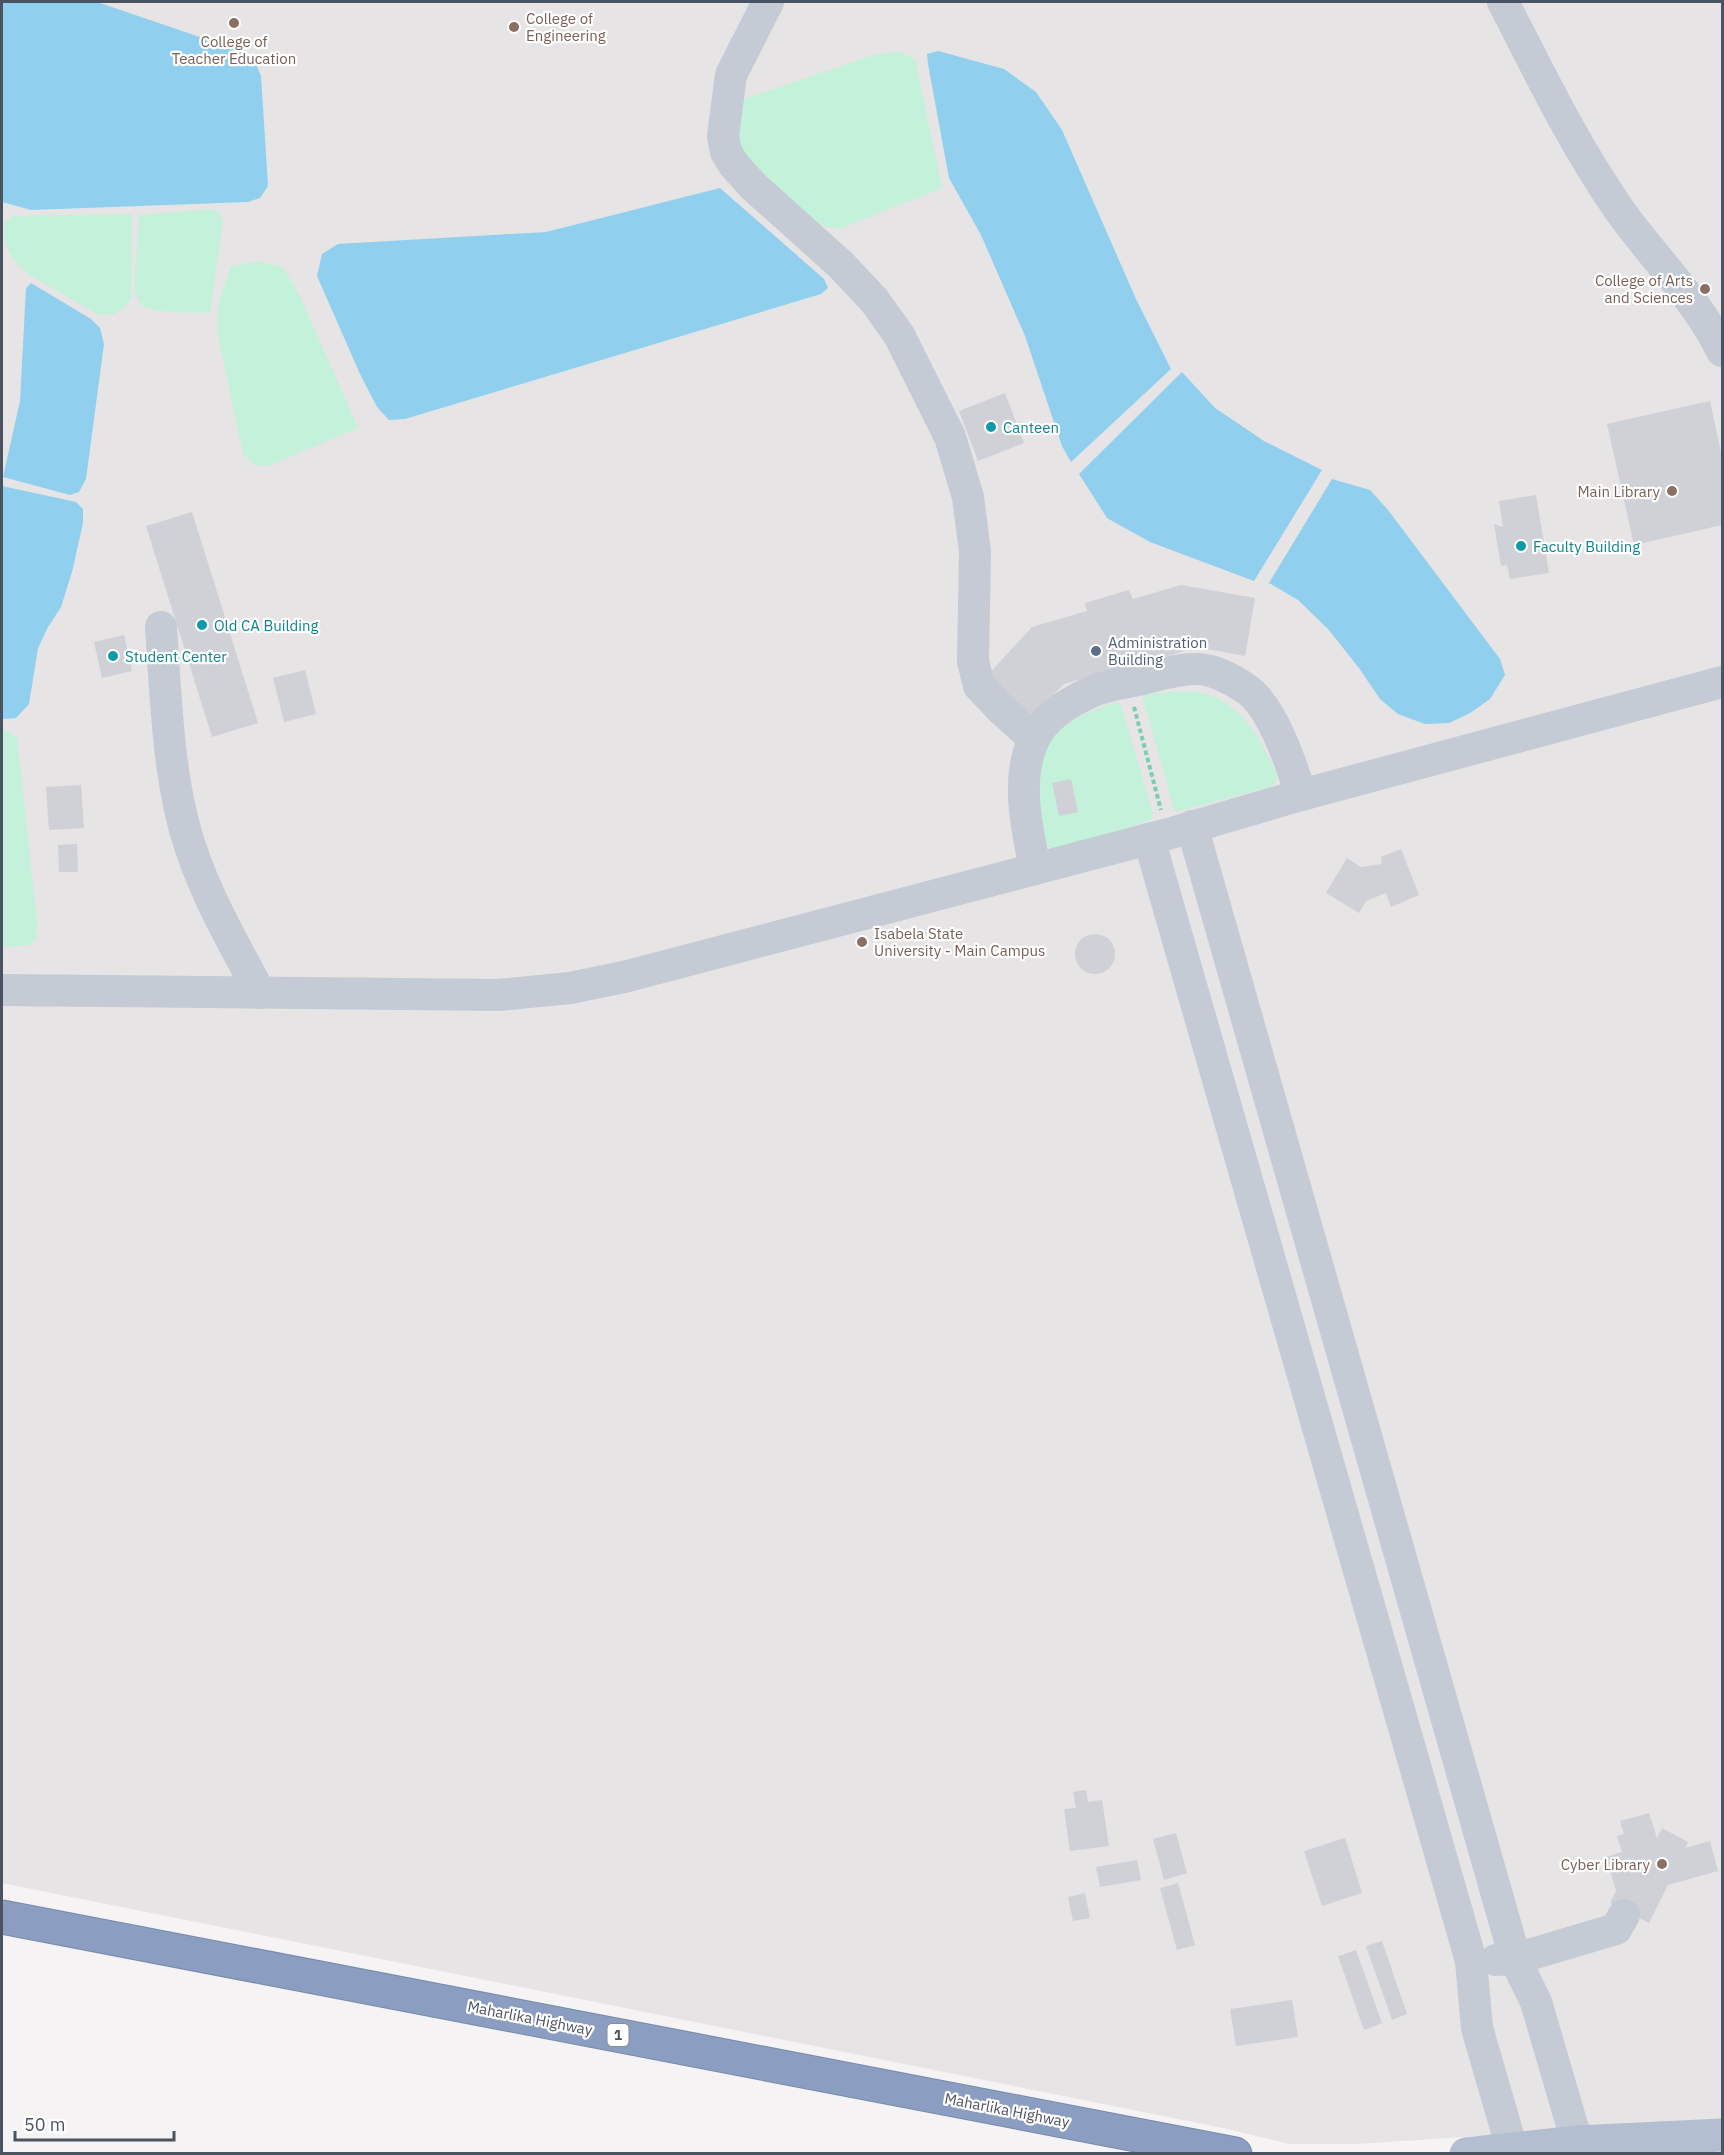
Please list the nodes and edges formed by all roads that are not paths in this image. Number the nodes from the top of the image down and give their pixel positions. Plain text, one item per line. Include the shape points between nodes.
1 (768, 2) edge
2 (1503, 2) edge
3 (1722, 351) edge
4 (161, 627) dead end
5 (1722, 682) edge
6 (1034, 739) junction
7 (1302, 795) junction
8 (1169, 833) junction
9 (1035, 869) junction
10 (2, 990) edge
11 (260, 993) junction
12 (1624, 1915) dead end
13 (2, 1917) edge
14 (1515, 1959) junction
15 (1471, 1961) junction
16 (1722, 2135) edge
17 (1577, 2142) junction
18 (1651, 2147) edge
19 (1512, 2149) junction
20 (1226, 2153) edge
21 (1466, 2154) edge

1 - 6 street via 731,75 723,136 726,152 753,186 874,300 898,335 950,437 968,497 975,552 973,661 979,686
2 - 3 street via 1590,166 1620,211 1709,324
4 - 11 street via 171,750 190,847 224,926
5 - 7 street
6 - 7 street via 1061,708 1094,690 1200,669 1247,689 1262,707 1278,732
6 - 9 street via 1026,762 1024,787
7 - 8 street
8 - 9 street
8 - 14 street
8 - 15 street
9 - 11 street via 570,988 499,995
10 - 11 street
12 - 14 street via 1616,1929
13 - 20 highway, Maharlika Highway / 1
14 - 15 street
14 - 17 street via 1536,2002
15 - 19 street via 1478,2028
16 - 18 main road
17 - 18 main road
17 - 19 main road
19 - 21 main road

